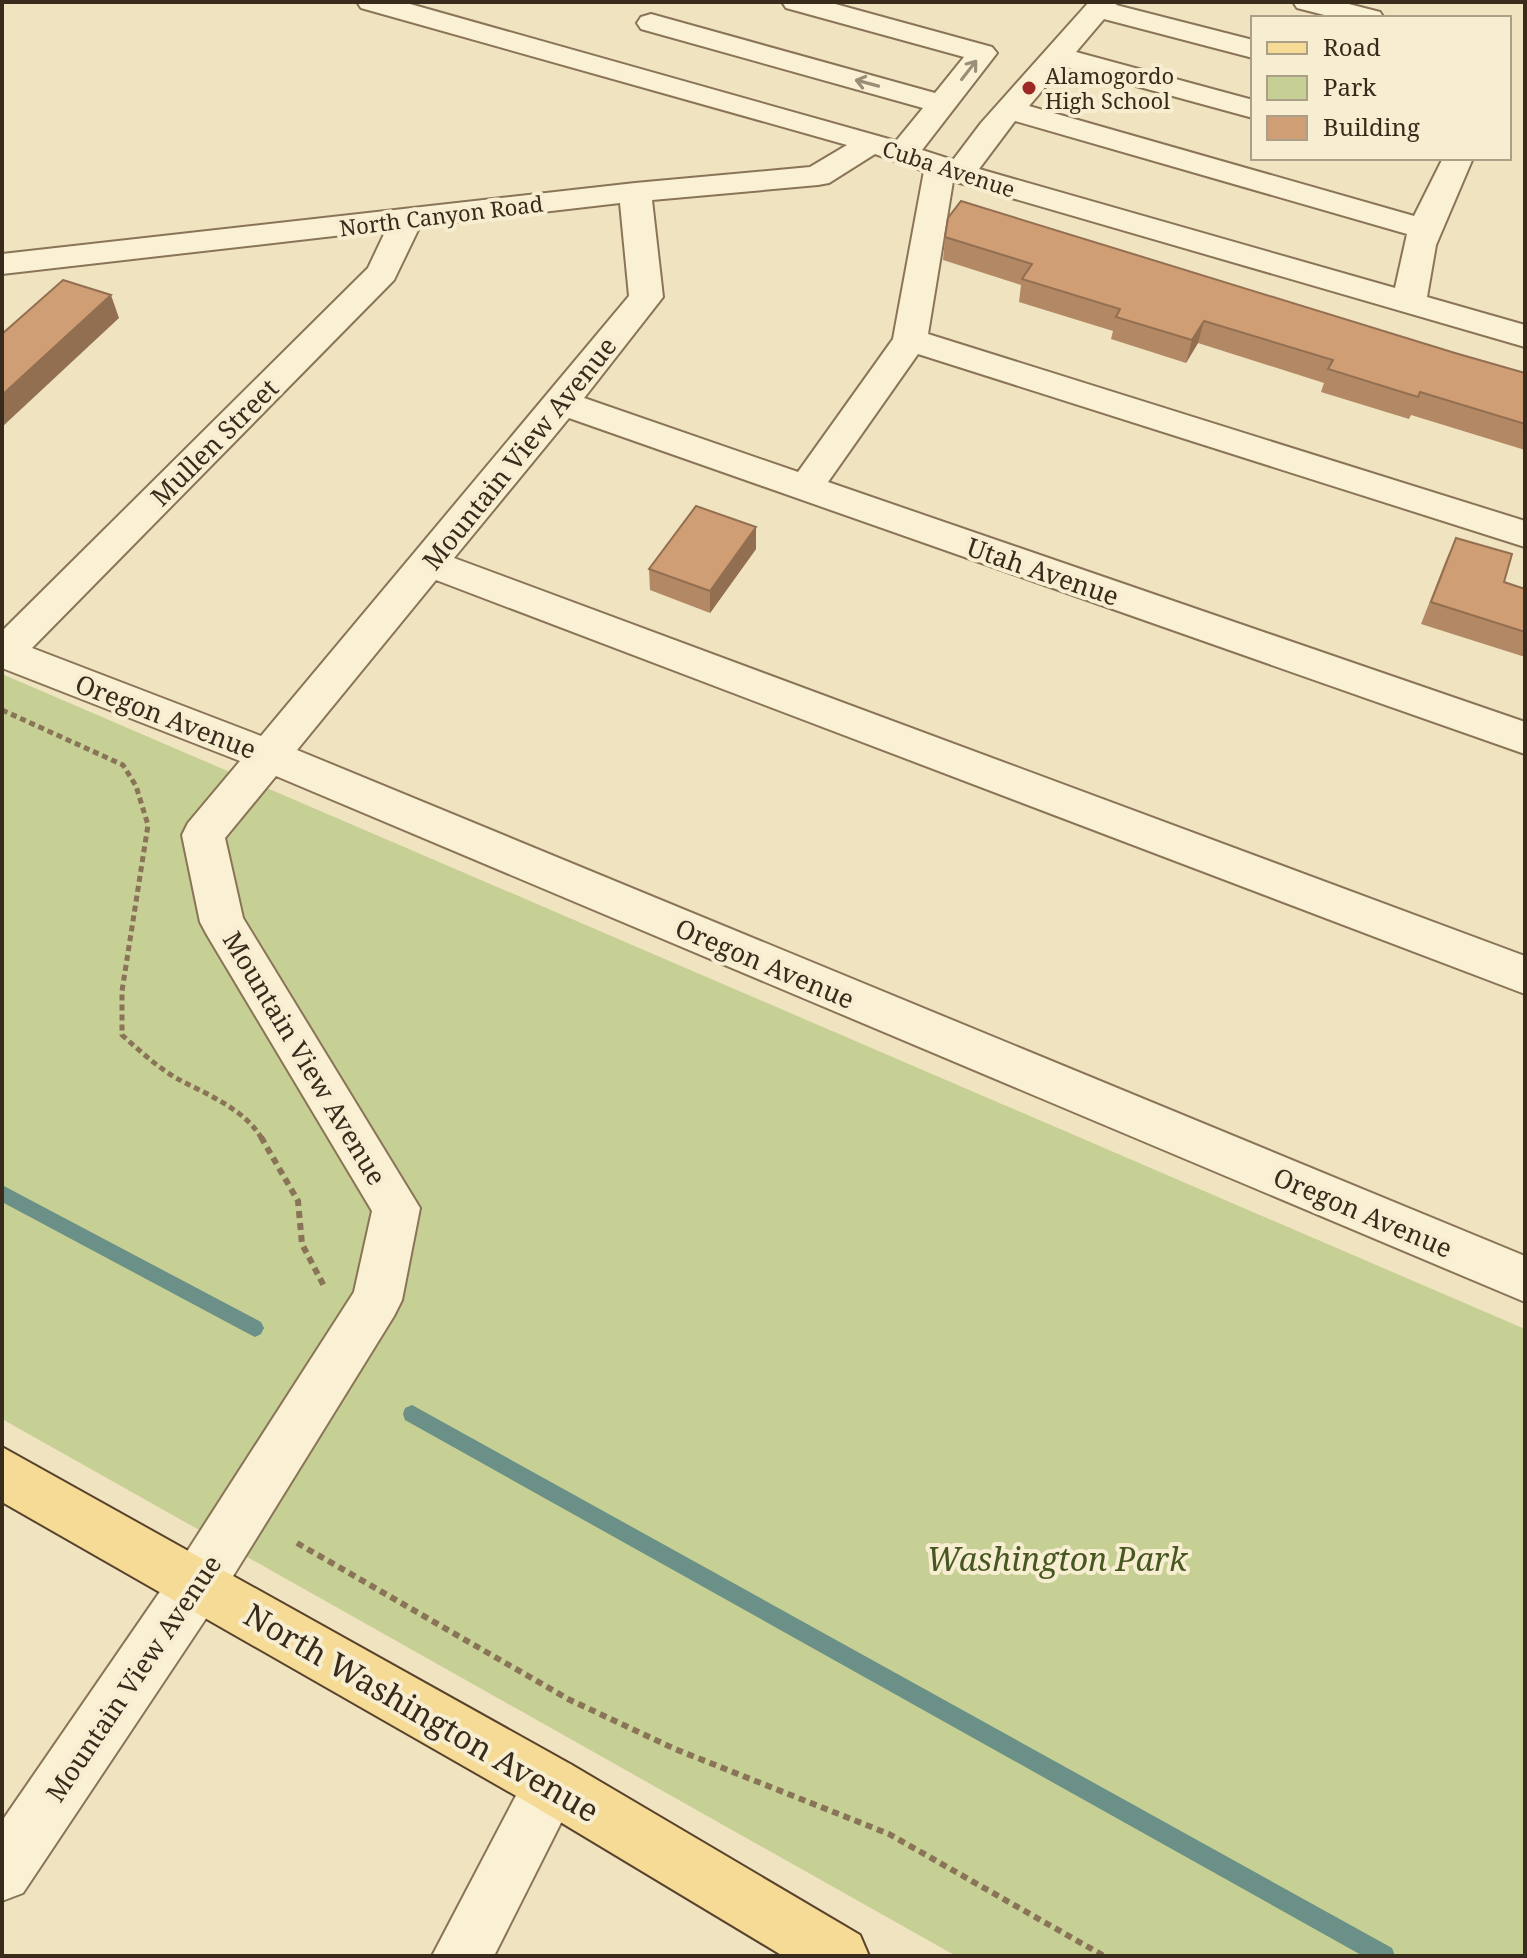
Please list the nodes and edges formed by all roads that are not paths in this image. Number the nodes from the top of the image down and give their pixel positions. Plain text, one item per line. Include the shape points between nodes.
1 (371, 2) edge
2 (672, 2) edge
3 (796, 2) edge
4 (1307, 2) edge
5 (496, 6) dead end
6 (1101, 6) edge
7 (1362, 16) edge
8 (651, 23) junction
9 (487, 36) junction
10 (1251, 48) edge
11 (1058, 56) junction
12 (607, 68) junction
13 (942, 104) junction
14 (1251, 108) edge
15 (1010, 110) junction
16 (872, 143) junction
17 (903, 153) junction
18 (1449, 160) edge
19 (950, 170) junction
20 (635, 192) junction
21 (407, 219) junction
22 (1424, 229) junction
23 (8, 268) edge
24 (1410, 303) junction
25 (1525, 336) edge
26 (910, 340) junction
27 (562, 403) junction
28 (805, 488) junction
29 (1525, 534) edge
30 (429, 563) junction
31 (3, 652) edge
32 (1525, 738) edge
33 (269, 756) junction
34 (1525, 975) edge
35 (1525, 1279) edge
36 (2, 1473) edge
37 (198, 1583) junction
38 (552, 1785) junction
39 (2, 1872) edge
40 (462, 1956) edge
41 (839, 1956) edge

1 - 9 street, Cuba Avenue
2 - 8 street
13 -> 3 street via 982,53
4 - 7 street
5 - 9 street
6 - 10 street
6 - 11 street
8 - 12 street
13 -> 8 street
9 - 12 street, Cuba Avenue
11 - 14 street
11 - 15 street
12 - 16 street, Cuba Avenue
13 - 17 street
15 - 19 street
15 - 22 street
16 - 17 street, Cuba Avenue
16 - 20 street, North Canyon Road via 818,176
17 - 19 street, Cuba Avenue
18 - 22 street
19 - 24 street, Cuba Avenue
19 - 26 street
20 - 21 street, North Canyon Road
20 - 27 street, Mountain View Avenue via 646,297
21 - 23 street, North Canyon Road
21 - 31 street, Mullen Street via 382,273
22 - 24 street via 1411,267
24 - 25 street, Cuba Avenue
26 - 28 street
26 - 29 street
27 - 28 street, Utah Avenue
27 - 30 street, Mountain View Avenue
28 - 32 street, Utah Avenue
30 - 33 street, Mountain View Avenue
30 - 34 street
31 - 33 street, Oregon Avenue
33 - 35 street, Oregon Avenue
33 - 37 street, Mountain View Avenue via 203,835 222,922 396,1208 377,1300
36 - 37 main road, North Washington Avenue
37 - 38 main road, North Washington Avenue
37 - 39 street, Mountain View Avenue
38 - 40 street
38 - 41 main road, North Washington Avenue

